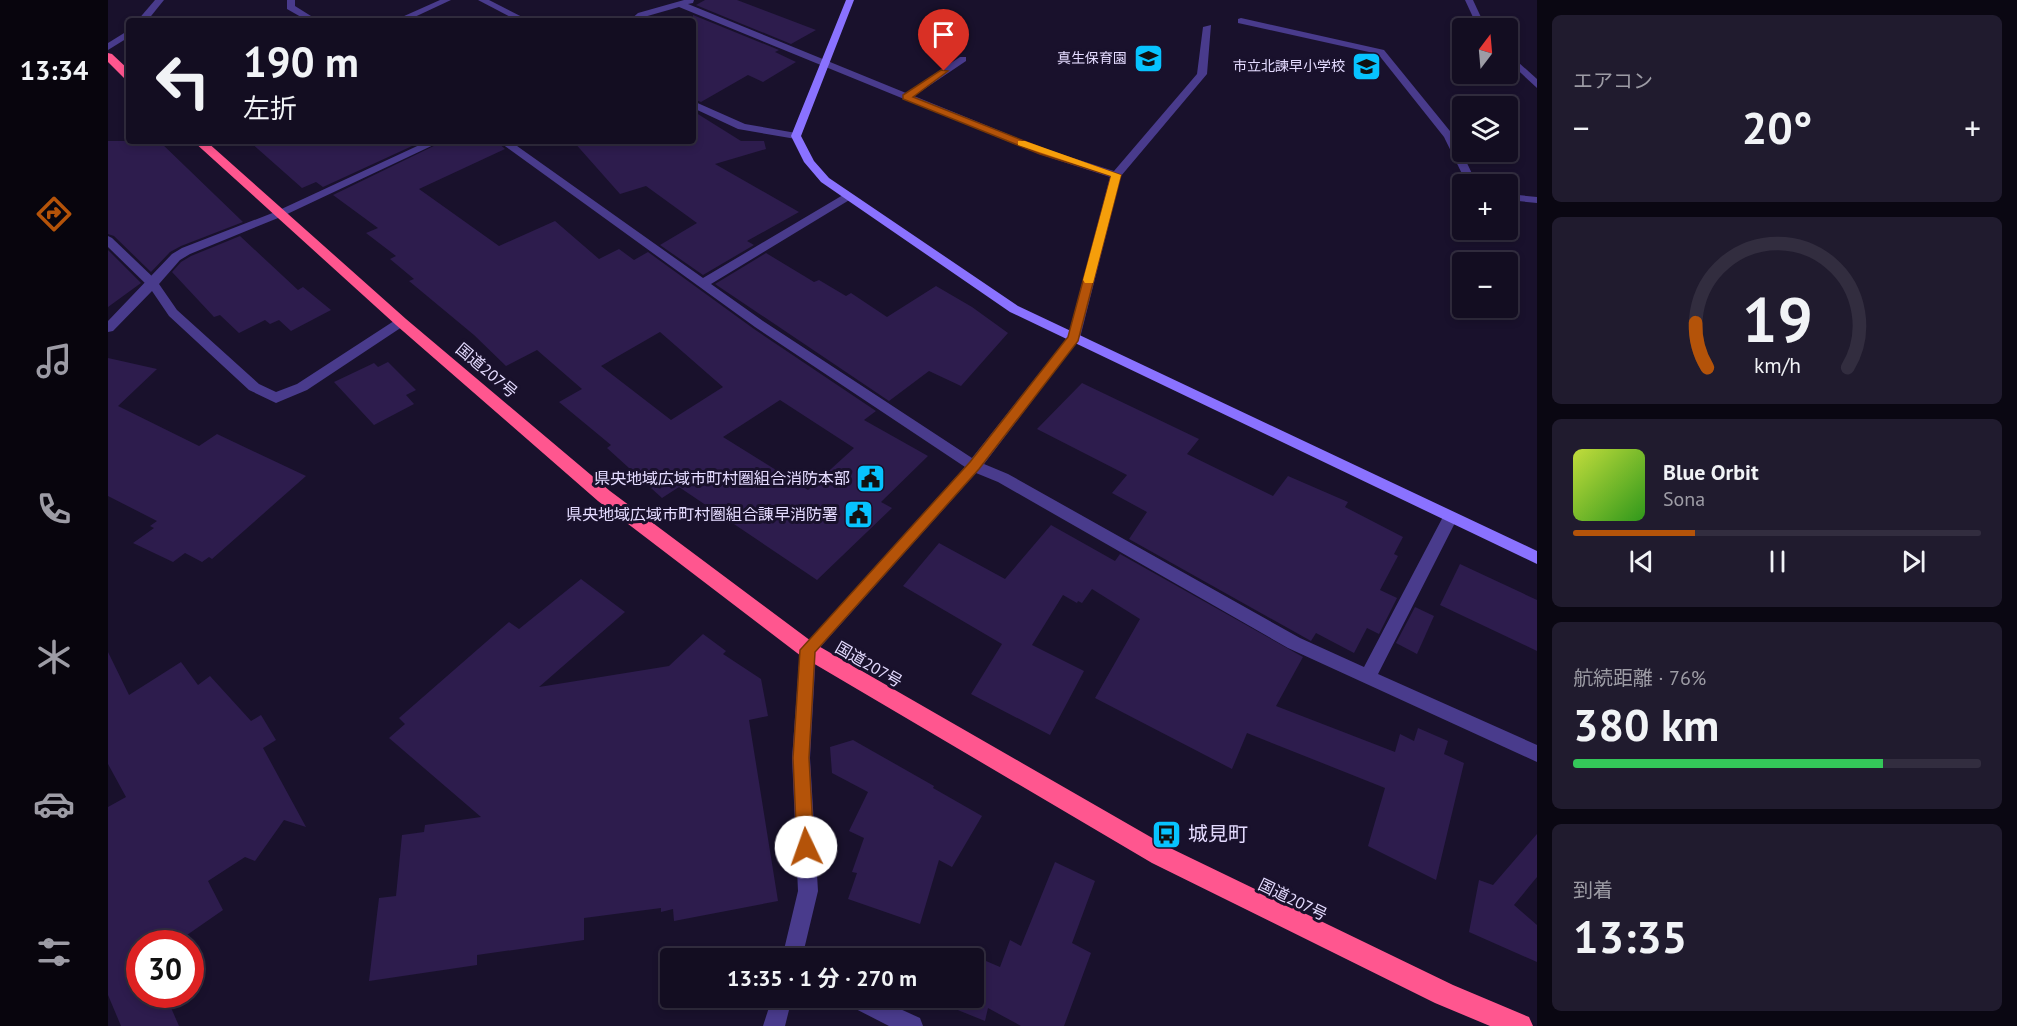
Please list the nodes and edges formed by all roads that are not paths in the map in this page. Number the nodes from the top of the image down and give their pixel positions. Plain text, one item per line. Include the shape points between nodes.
1 (159, 0) edge
2 (291, 0) edge
3 (447, 0) edge
4 (482, 0) edge
5 (693, 0) edge
6 (850, 0) edge
7 (1469, 0) edge
8 (680, 4) junction
9 (144, 18) edge
10 (309, 18) edge
11 (405, 18) edge
12 (519, 18) edge
13 (638, 18) edge
14 (1477, 18) edge
15 (1241, 21) dead end
16 (1208, 27) dead end
17 (126, 35) edge
18 (108, 47) edge
19 (963, 59) dead end
20 (109, 60) edge
21 (824, 64) junction
22 (1518, 65) edge
23 (126, 74) edge
24 (1536, 82) edge
25 (906, 97) junction
26 (696, 105) edge
27 (796, 136) junction
28 (202, 144) edge
29 (431, 144) edge
30 (507, 144) edge
31 (1467, 174) edge
32 (1116, 175) junction
33 (847, 197) junction
34 (1518, 198) edge
35 (1537, 200) edge
36 (279, 214) junction
37 (108, 240) edge
38 (153, 284) junction
39 (702, 284) junction
40 (401, 322) junction
41 (108, 328) edge
42 (1074, 338) junction
43 (974, 466) junction
44 (1450, 517) junction
45 (1537, 558) edge
46 (808, 650) junction
47 (1368, 677) junction
48 (1537, 754) edge
49 (794, 948) edge
50 (779, 1008) edge
51 (875, 1008) edge
52 (1500, 1022) edge
53 (774, 1026) edge
54 (912, 1026) edge
55 (1520, 1026) edge

1 - 9 street
2 - 10 street via 290,7
3 - 11 street
4 - 12 street
5 - 8 street
6 - 21 street
7 - 14 street
8 - 13 street
8 - 21 street
15 - 31 street via 1381,52 1449,136
16 - 32 street via 1202,74
17 - 18 street
19 - 25 street
20 - 23 highway
21 - 25 street
21 - 27 street
22 - 24 street
25 - 32 street via 1043,152
26 - 27 street via 742,128
27 - 33 street via 809,162
28 - 36 highway, 国道207号
29 - 36 street
30 - 39 street
32 - 42 street
33 - 39 street
33 - 42 street via 1014,309
34 - 35 street
36 - 38 street via 186,251
36 - 40 highway, 国道207号
37 - 38 street
38 - 40 street via 181,321 254,387 276,398 302,387
38 - 41 street
39 - 43 street
40 - 46 highway, 国道207号 via 604,496
42 - 43 street
42 - 44 street
43 - 46 street
43 - 47 street via 1003,478 1294,643
44 - 45 street
44 - 47 street
46 - 49 street via 801,758 808,891
46 - 52 highway, 国道207号 via 1160,855
47 - 48 street
50 - 53 street
51 - 54 street
52 - 55 highway, 国道207号

